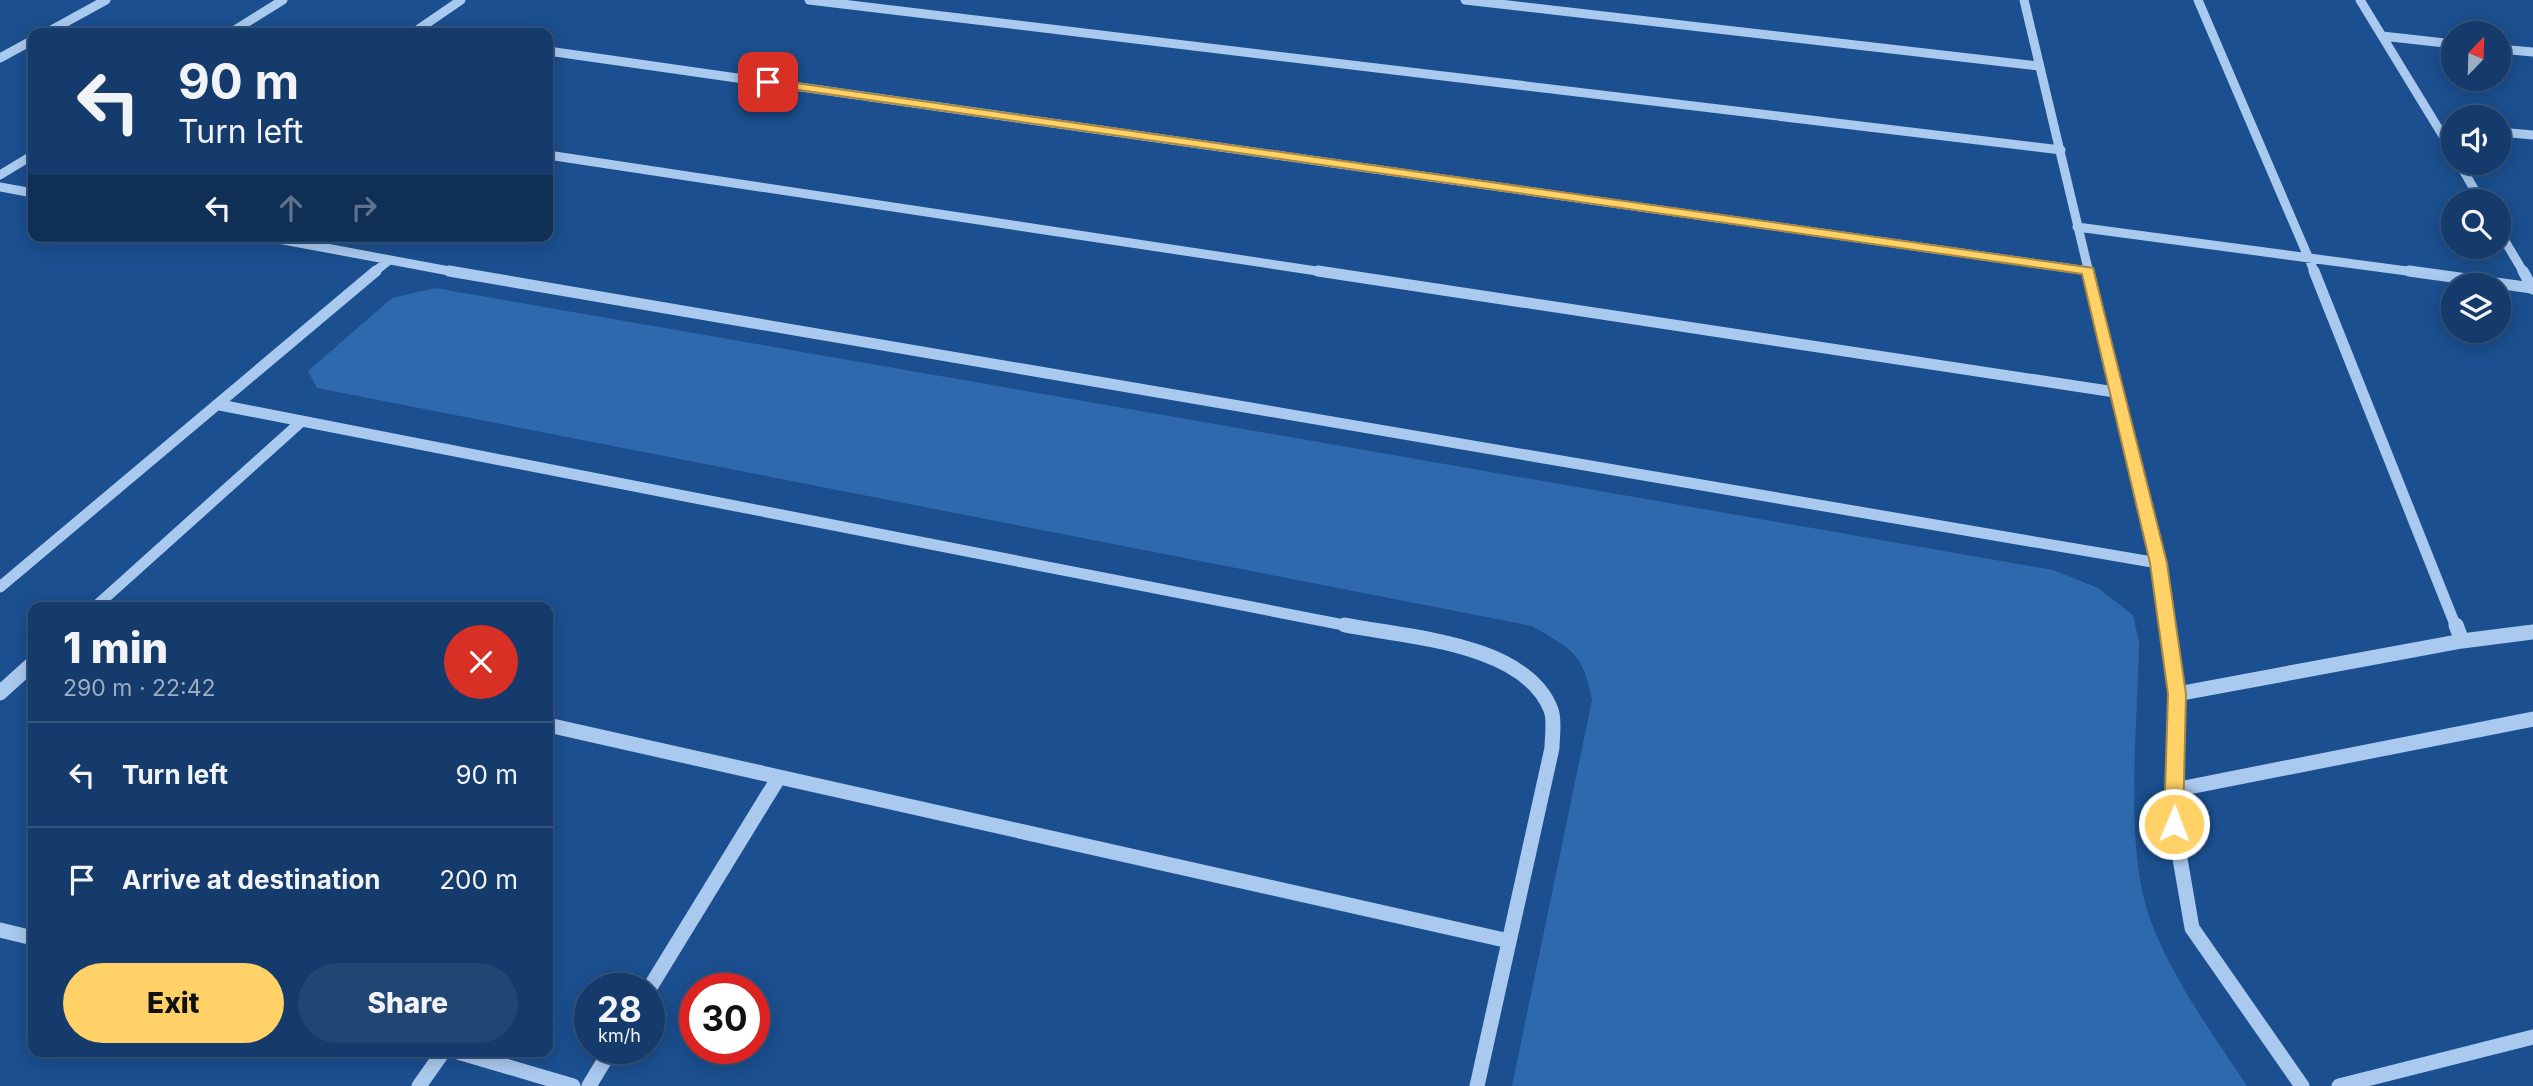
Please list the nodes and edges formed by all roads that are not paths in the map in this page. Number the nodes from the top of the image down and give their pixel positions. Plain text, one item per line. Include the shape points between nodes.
1 (106, 0) edge
2 (284, 0) edge
3 (461, 0) edge
4 (809, 0) edge
5 (1465, 0) edge
6 (2024, 0) edge
7 (2198, 0) edge
8 (2360, 0) edge
9 (55, 28) edge
10 (238, 28) edge
11 (424, 28) edge
12 (2382, 36) junction
13 (28, 43) edge
14 (2441, 43) edge
15 (2511, 50) edge
16 (553, 52) edge
17 (2533, 52) edge
18 (0, 58) edge
19 (2039, 66) junction
20 (2436, 125) junction
21 (2441, 126) edge
22 (2441, 133) edge
23 (2511, 133) edge
24 (2533, 135) edge
25 (2061, 150) junction
26 (553, 156) edge
27 (28, 158) edge
28 (0, 175) edge
29 (0, 187) edge
30 (28, 192) edge
31 (2077, 227) junction
32 (292, 242) edge
33 (2511, 251) edge
34 (2309, 259) junction
35 (388, 261) junction
36 (2088, 271) junction
37 (2533, 288) edge
38 (2115, 392) junction
39 (220, 405) junction
40 (302, 421) junction
41 (2158, 563) junction
42 (0, 587) edge
43 (101, 602) edge
44 (2533, 632) edge
45 (2462, 641) junction
46 (28, 668) edge
47 (0, 693) edge
48 (2177, 694) junction
49 (2533, 719) edge
50 (553, 726) edge
51 (779, 777) junction
52 (2174, 790) junction
53 (0, 930) edge
54 (28, 937) edge
55 (1509, 941) junction
56 (659, 973) edge
57 (2533, 1037) edge
58 (439, 1057) edge
59 (475, 1057) edge
60 (602, 1064) edge
61 (419, 1086) edge
62 (573, 1086) edge
63 (589, 1086) edge
64 (1477, 1086) edge
65 (2302, 1086) edge
66 (2339, 1086) edge

1 - 9 street
2 - 10 street
3 - 11 street
4 - 25 street
5 - 19 street
6 - 19 street
7 - 34 street
8 - 12 street
12 - 14 street
12 - 20 street
13 - 18 street
15 - 17 street
16 - 36 street
19 - 25 street
20 - 21 street
20 - 22 street
23 - 24 street
25 - 31 street
26 - 38 street
27 - 28 street
29 - 30 street
31 - 34 street
31 - 36 street
32 - 35 street
33 - 37 street
34 - 37 street
34 - 45 street
35 - 39 street
35 - 41 street
36 - 38 street
38 - 41 street
39 - 40 street
39 - 42 street
40 - 43 street
40 - 55 street via 1491,654 1527,675 1552,711 1552,748
41 - 48 street
44 - 45 street
45 - 48 street
46 - 47 street
48 - 52 street
49 - 52 street
50 - 51 street
51 - 55 street
51 - 56 street
52 - 65 street via 2174,824 2192,928
53 - 54 street
55 - 64 street
57 - 66 street
58 - 61 street
59 - 62 street
60 - 63 street

